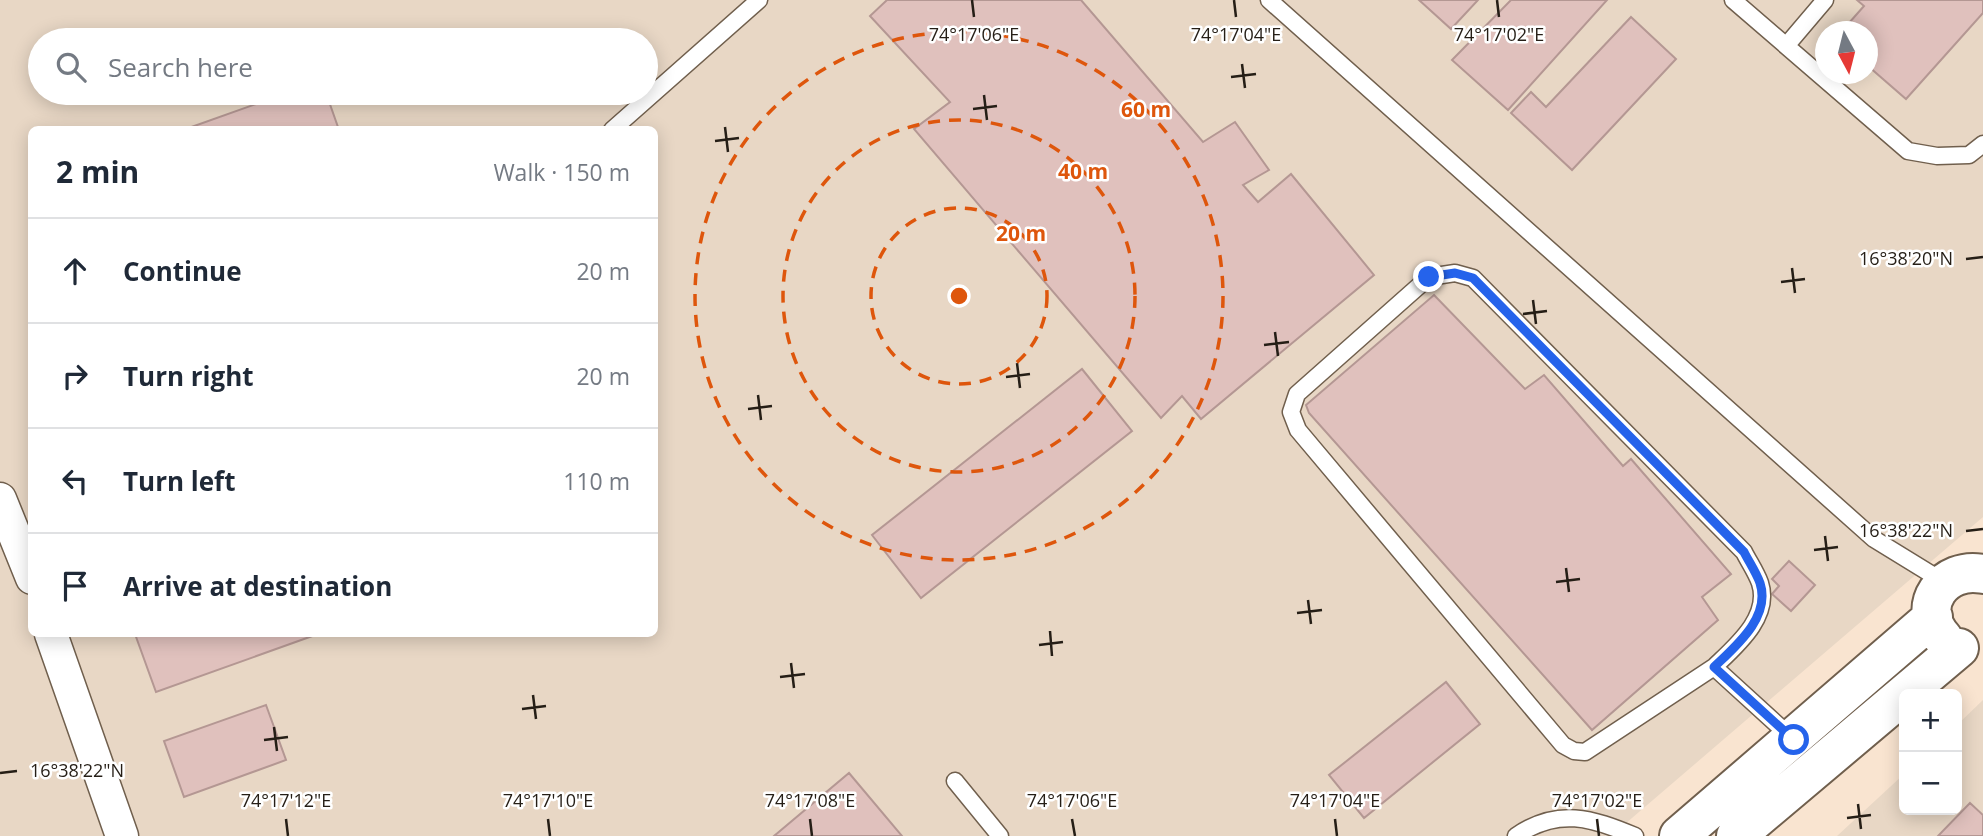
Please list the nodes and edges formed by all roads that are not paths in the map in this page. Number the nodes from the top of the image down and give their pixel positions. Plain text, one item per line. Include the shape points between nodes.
1 (759, 0) edge
2 (1269, 0) edge
3 (1733, 0) edge
4 (1825, 0) edge
5 (1786, 46) junction
6 (658, 89) edge
7 (639, 105) edge
8 (616, 126) edge
9 (1983, 144) edge
10 (0, 499) edge
11 (25, 538) edge
12 (1983, 574) edge
13 (1939, 600) junction
14 (52, 637) edge
15 (1971, 648) edge
16 (1714, 667) junction
17 (1794, 740) junction
18 (954, 781) dead end
19 (122, 836) edge
20 (1000, 836) edge
21 (1516, 836) edge
22 (1635, 836) edge
23 (1679, 836) edge
24 (1736, 836) edge

1 - 6 lane
2 - 13 lane
3 - 5 lane
4 - 5 lane
5 - 9 lane via 1908,151 1969,155
7 - 8 lane
10 - 11 street
12 - 13 main road via 1955,575
13 - 15 main road via 1938,632 1947,642
13 - 17 main road
14 - 19 street
15 - 24 main road
16 - 16 lane via 1585,752 1563,745 1298,430 1291,412 1297,394 1429,277 1455,273 1473,278 1744,552 1760,583 1763,603 1754,623
16 - 17 lane
17 - 23 main road
18 - 20 lane
21 - 22 lane via 1536,823 1572,817

